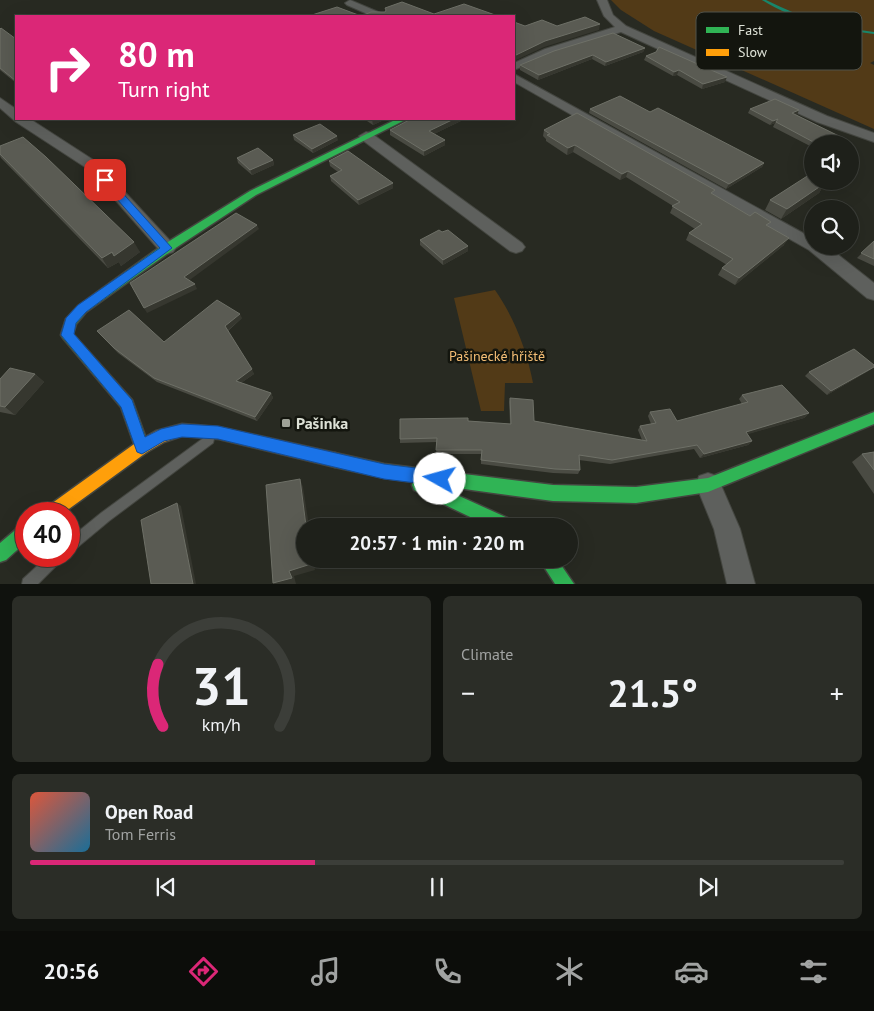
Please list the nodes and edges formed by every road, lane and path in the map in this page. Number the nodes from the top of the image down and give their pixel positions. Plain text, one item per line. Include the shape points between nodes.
1 (602, 0) edge
2 (350, 3) dead end
3 (378, 15) edge
4 (622, 28) junction
5 (696, 62) edge
6 (515, 68) edge
7 (714, 70) edge
8 (515, 78) edge
9 (0, 102) edge
10 (15, 114) edge
11 (23, 120) edge
12 (402, 120) edge
13 (366, 136) junction
14 (874, 138) edge
15 (804, 240) edge
16 (516, 246) dead end
17 (166, 248) junction
18 (825, 255) edge
19 (874, 293) edge
20 (874, 418) edge
21 (218, 433) junction
22 (142, 447) junction
23 (384, 472) junction
24 (708, 485) junction
25 (66, 502) edge
26 (490, 518) edge
27 (80, 538) edge
28 (15, 541) edge
29 (0, 554) edge
30 (46, 567) edge
31 (554, 568) edge
32 (28, 584) edge
33 (566, 584) edge
34 (741, 584) edge

1 - 4 street via 608,16
2 - 3 street
4 - 5 street
4 - 6 street via 549,51
7 - 14 street via 822,119
8 - 15 street
9 - 10 street
11 - 17 street via 93,166
12 - 13 street
13 - 16 street
13 - 17 street via 253,193
17 - 22 street via 82,309 70,322 67,335 127,404
18 - 19 street
20 - 24 street
21 - 22 street via 182,430 161,436
21 - 23 street
21 - 27 lane
22 - 25 street
23 - 24 street via 553,493 636,495
23 - 26 street via 441,494
24 - 34 street via 727,529
28 - 29 street
30 - 32 lane
31 - 33 street

